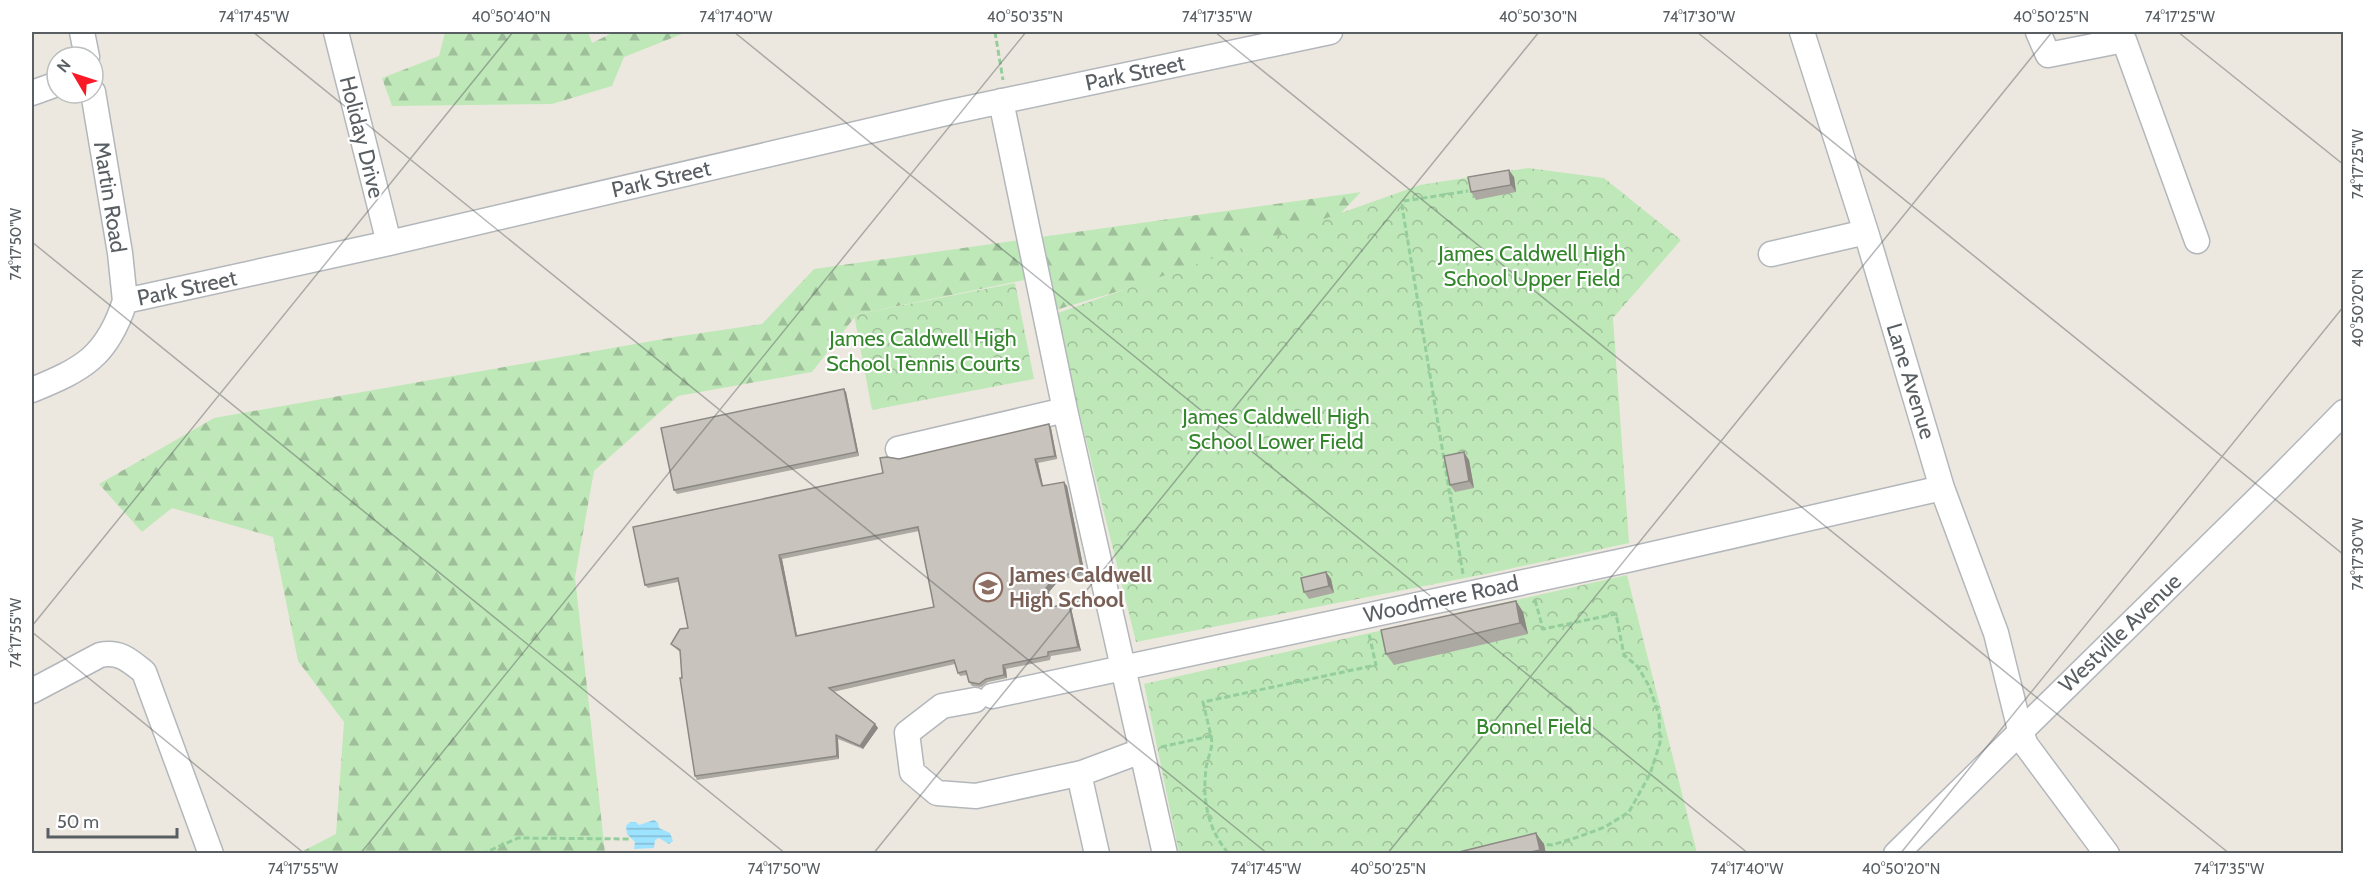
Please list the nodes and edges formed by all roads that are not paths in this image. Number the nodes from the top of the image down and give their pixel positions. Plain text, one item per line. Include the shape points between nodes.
1 (336, 32) edge
2 (1330, 32) edge
3 (1802, 32) edge
4 (2038, 32) edge
5 (1001, 101) junction
6 (95, 105) edge
7 (1866, 232) junction
8 (2197, 241) dead end
9 (389, 243) junction
10 (1771, 255) dead end
11 (125, 301) junction
12 (32, 390) edge
13 (1065, 410) junction
14 (2343, 412) edge
15 (898, 449) dead end
16 (1942, 488) junction
17 (1124, 669) junction
18 (32, 691) edge
19 (2020, 730) junction
20 (1141, 751) junction
21 (1079, 774) junction
22 (211, 854) edge
23 (1097, 854) edge
24 (1165, 854) edge
25 (1896, 854) edge
26 (2108, 854) edge

1 - 9 street, Holiday Drive
2 - 5 street, Park Street
3 - 7 street, Lane Avenue
4 - 8 street via 2048,55 2124,40
5 - 9 street, Park Street
5 - 13 street
6 - 11 street, Martin Road
7 - 10 street
7 - 16 street, Lane Avenue
9 - 11 street, Park Street
11 - 12 street, Park Street via 117,324 99,351 73,371
13 - 15 street
13 - 17 street
14 - 19 street, Westville Avenue
16 - 17 street, Woodmere Road
16 - 19 street, Lane Avenue via 1996,633
17 - 20 street
17 - 21 street, Woodmere Road via 942,706 907,734 912,772 937,793 976,796
18 - 22 street via 100,655 124,656 144,672
19 - 25 street, Westville Avenue
19 - 26 street, Lane Avenue via 2026,745
20 - 21 street
20 - 24 street
21 - 23 street

